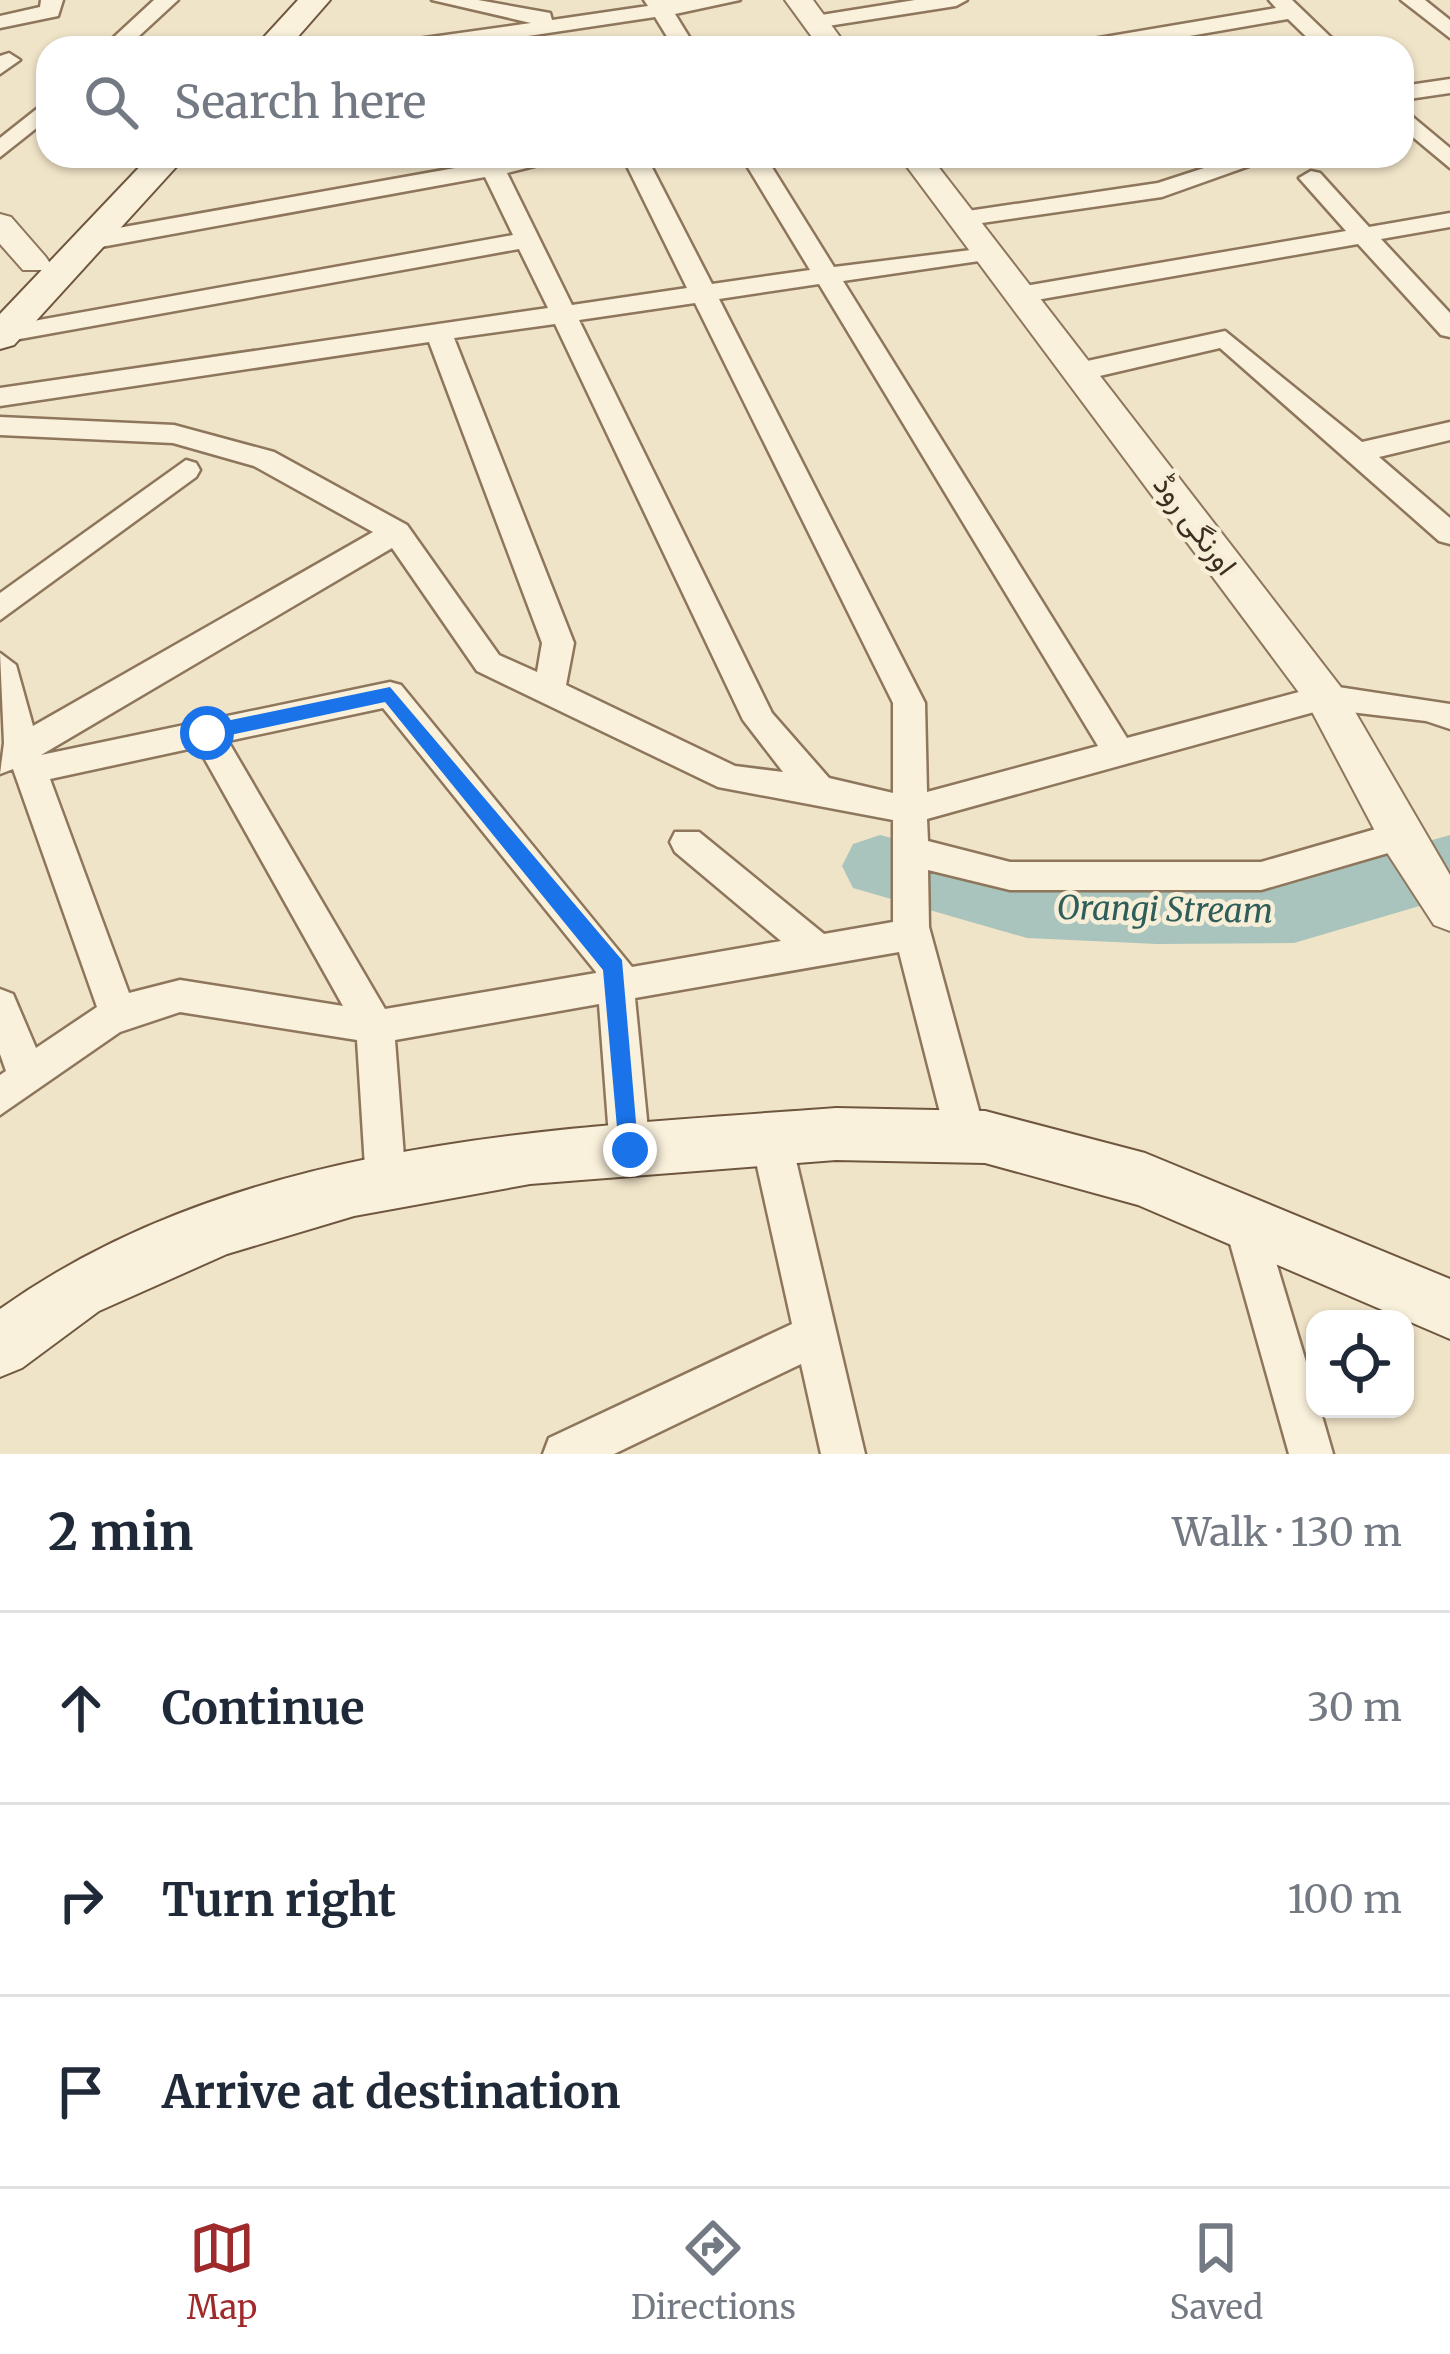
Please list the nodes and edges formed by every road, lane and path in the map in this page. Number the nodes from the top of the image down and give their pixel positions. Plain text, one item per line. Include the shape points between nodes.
1 (52, 0) edge
2 (167, 0) edge
3 (288, 0) edge
4 (315, 0) edge
5 (443, 0) edge
6 (729, 0) edge
7 (956, 0) edge
8 (1412, 0) edge
9 (658, 5) edge
10 (1286, 6) edge
11 (807, 11) edge
12 (551, 14) edge
13 (0, 22) edge
14 (1450, 31) edge
15 (126, 36) edge
16 (255, 36) edge
17 (281, 36) edge
18 (455, 36) edge
19 (677, 36) edge
20 (825, 36) edge
21 (1140, 36) edge
22 (1318, 36) edge
23 (1450, 86) edge
24 (1414, 92) edge
25 (36, 118) edge
26 (1414, 130) edge
27 (0, 150) edge
28 (1450, 161) edge
29 (128, 168) edge
30 (158, 168) edge
31 (493, 168) joint
32 (640, 168) edge
33 (761, 168) edge
34 (923, 168) edge
35 (1229, 168) edge
36 (1311, 178) dead end
37 (961, 219) junction
38 (1450, 220) edge
39 (0, 224) edge
40 (1364, 235) junction
41 (528, 240) junction
42 (90, 241) junction
43 (986, 251) junction
44 (34, 263) junction
45 (828, 275) junction
46 (703, 293) junction
47 (1019, 296) junction
48 (564, 314) junction
49 (1, 323) edge
50 (1450, 329) edge
51 (438, 332) junction
52 (1078, 372) junction
53 (0, 397) edge
54 (0, 425) edge
55 (1450, 431) edge
56 (1356, 453) junction
57 (186, 470) dead end
58 (396, 532) junction
59 (1450, 534) edge
60 (0, 609) edge
61 (0, 665) edge
62 (549, 691) junction
63 (1325, 697) junction
64 (1440, 713) edge
65 (207, 733) junction
66 (1120, 754) junction
67 (18, 760) edge
68 (818, 789) junction
69 (910, 810) junction
70 (687, 842) dead end
71 (1405, 844) junction
72 (913, 857) junction
73 (1450, 912) edge
74 (912, 931) junction
75 (818, 951) junction
76 (615, 984) junction
77 (0, 1005) edge
78 (117, 1011) junction
79 (375, 1027) junction
80 (14, 1088) edge
81 (966, 1136) junction
82 (771, 1139) junction
83 (630, 1150) junction
84 (386, 1183) junction
85 (1244, 1222) junction
86 (1450, 1309) edge
87 (813, 1336) junction
88 (0, 1346) edge
89 (565, 1454) edge
90 (843, 1454) edge
91 (1312, 1454) edge

1 - 13 street via 50,11
2 - 15 street
3 - 16 main road
4 - 17 main road
5 - 12 street
6 - 9 street
7 - 11 street
8 - 14 street
9 - 12 street
9 - 19 street
10 - 21 street
10 - 22 street
11 - 20 street
12 - 18 street
23 - 24 street
25 - 27 street
26 - 28 street
29 - 44 main road
30 - 42 main road
31 - 41 street
31 - 42 street
32 - 46 street
33 - 45 street
34 - 37 street, اورنگی روڈ
35 - 37 street via 1162,190
36 - 40 street
37 - 43 street, اورنگی روڈ
38 - 40 street
39 - 44 street
40 - 47 street
40 - 50 street
41 - 48 street
41 - 49 street
42 - 49 main road
43 - 45 street
43 - 47 street, اورنگی روڈ
44 - 49 main road
45 - 46 street
45 - 66 street
46 - 48 street
46 - 69 street via 909,703
47 - 52 street, اورنگی روڈ
48 - 51 street
48 - 68 street via 759,720
51 - 53 street
51 - 62 street via 558,643
52 - 56 street via 1225,340
52 - 63 street, اورنگی روڈ
54 - 58 street via 174,434 264,459
55 - 56 street
56 - 59 street
57 - 60 street
58 - 62 street via 488,662
58 - 67 street
61 - 67 street
62 - 68 street via 730,778
63 - 64 street
63 - 66 street
63 - 71 street, اورنگی روڈ
65 - 67 street
65 - 76 street via 390,694 614,967
65 - 79 street
66 - 69 street
67 - 78 street
68 - 69 street
69 - 72 street
70 - 75 street
71 - 72 street via 1261,876 1010,876
71 - 73 street, اورنگی روڈ
72 - 74 street
74 - 75 street
74 - 81 street
75 - 76 street
76 - 79 street
76 - 83 street
77 - 80 street
78 - 79 street via 180,996
78 - 80 street
79 - 84 street
81 - 82 main road
81 - 85 main road via 1145,1180
82 - 83 main road
82 - 87 street
83 - 84 main road via 530,1157
84 - 88 main road via 219,1228 77,1290
85 - 86 main road
85 - 91 street
87 - 89 street
87 - 90 street

